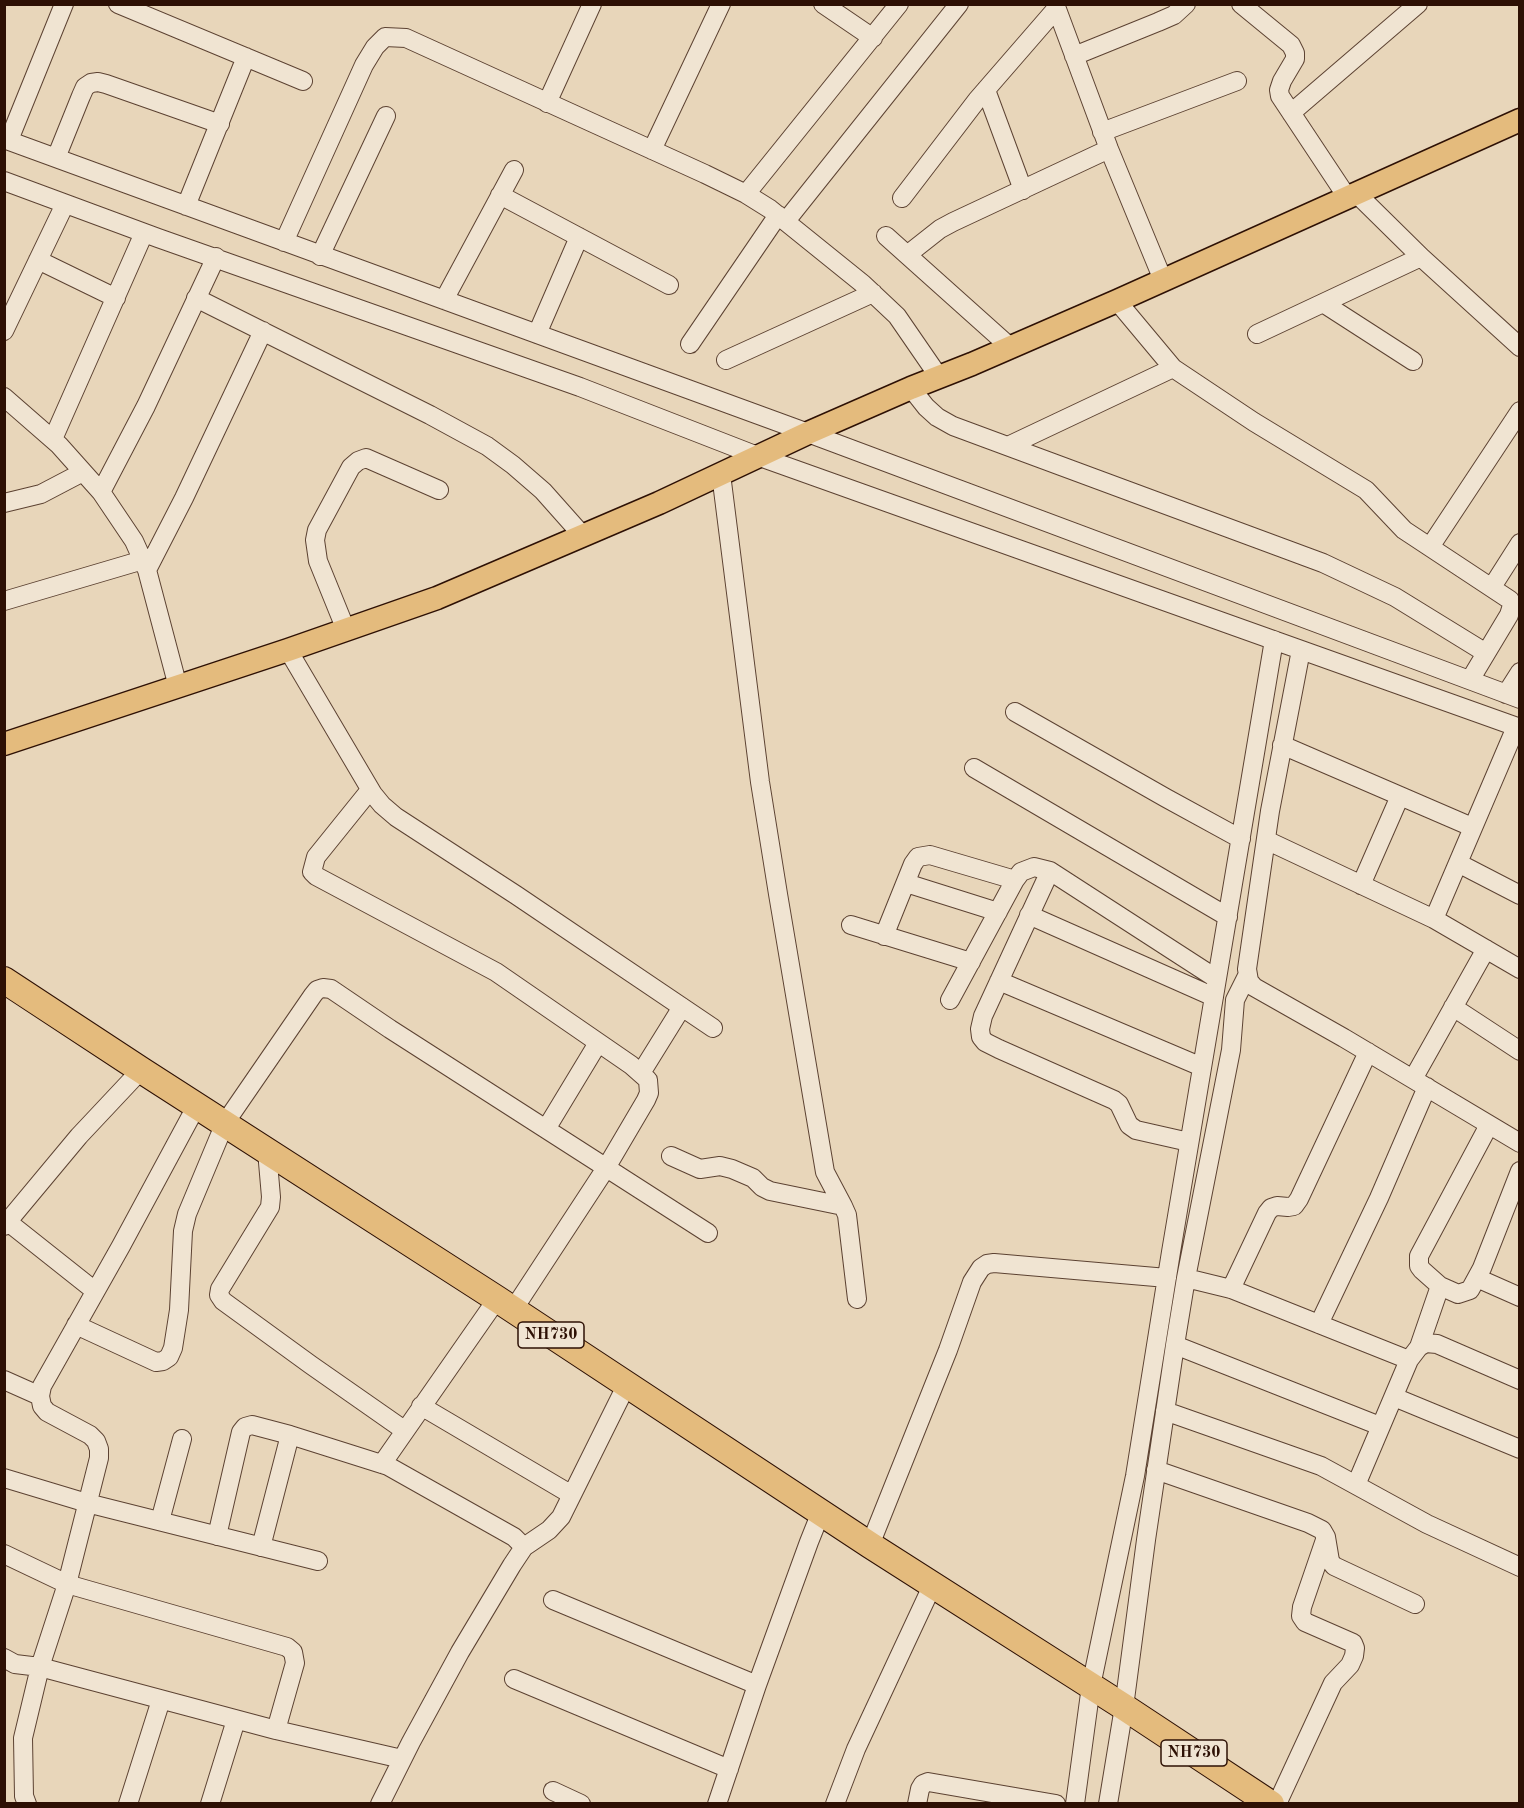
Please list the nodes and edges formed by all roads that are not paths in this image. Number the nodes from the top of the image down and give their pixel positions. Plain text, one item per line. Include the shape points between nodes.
1 (64, 4) edge
2 (118, 4) edge
3 (721, 4) edge
4 (823, 4) edge
5 (899, 4) edge
6 (959, 4) edge
7 (1186, 4) edge
8 (1418, 4) edge
9 (587, 6) edge
10 (1055, 7) edge
11 (1249, 7) edge
12 (873, 38) junction
13 (1074, 56) junction
14 (246, 57) junction
15 (303, 81) dead end
16 (1237, 81) dead end
17 (986, 90) junction
18 (547, 103) junction
19 (1291, 113) junction
20 (386, 116) dead end
21 (1520, 120) edge
22 (220, 124) junction
23 (1102, 132) junction
24 (7, 140) edge
25 (1109, 149) junction
26 (652, 150) junction
27 (56, 158) junction
28 (514, 170) dead end
29 (4, 181) edge
30 (1023, 190) junction
31 (746, 194) junction
32 (500, 195) junction
33 (1351, 195) junction
34 (902, 198) dead end
35 (65, 204) junction
36 (186, 206) junction
37 (782, 218) junction
38 (144, 233) junction
39 (886, 236) dead end
40 (579, 237) junction
41 (284, 242) junction
42 (907, 255) junction
43 (320, 256) junction
44 (216, 258) junction
45 (1421, 258) junction
46 (38, 260) junction
47 (1163, 280) junction
48 (669, 285) dead end
49 (873, 293) junction
50 (116, 298) junction
51 (196, 298) junction
52 (444, 300) junction
53 (1117, 301) junction
54 (1323, 303) junction
55 (4, 331) edge
56 (262, 331) junction
57 (537, 334) junction
58 (1257, 334) dead end
59 (690, 344) dead end
60 (1520, 346) edge
61 (1010, 347) junction
62 (726, 360) dead end
63 (1413, 362) dead end
64 (1173, 368) junction
65 (939, 377) junction
66 (911, 388) junction
67 (4, 397) edge
68 (1520, 411) edge
69 (802, 436) junction
70 (52, 439) junction
71 (1008, 446) junction
72 (764, 455) junction
73 (84, 472) junction
74 (721, 474) junction
75 (439, 490) dead end
76 (101, 492) junction
77 (4, 503) edge
78 (583, 536) junction
79 (1520, 543) edge
80 (1430, 547) junction
81 (145, 565) junction
82 (1492, 587) junction
83 (4, 601) edge
84 (346, 630) junction
85 (1274, 640) junction
86 (1301, 650) junction
87 (288, 651) junction
88 (1486, 653) junction
89 (1520, 672) edge
90 (1470, 680) junction
91 (178, 687) junction
92 (1513, 696) edge
93 (1015, 712) dead end
94 (1518, 728) edge
95 (4, 744) edge
96 (1282, 745) junction
97 (974, 768) dead end
98 (370, 790) junction
99 (1400, 796) junction
100 (1472, 827) junction
101 (1241, 839) junction
102 (1266, 840) junction
103 (1458, 863) junction
104 (1050, 871) junction
105 (1016, 880) junction
106 (906, 884) junction
107 (1361, 885) junction
108 (1520, 895) edge
109 (998, 912) junction
110 (1029, 915) junction
111 (1228, 917) junction
112 (1434, 919) junction
113 (851, 926) dead end
114 (884, 936) junction
115 (1486, 949) junction
116 (971, 962) junction
117 (1520, 969) edge
118 (1247, 976) junction
119 (4, 980) edge
120 (999, 981) junction
121 (1216, 988) junction
122 (950, 1000) dead end
123 (1453, 1007) junction
124 (682, 1008) junction
125 (713, 1028) dead end
126 (598, 1043) junction
127 (1520, 1051) edge
128 (1368, 1052) junction
129 (1202, 1067) junction
130 (141, 1070) junction
131 (641, 1073) junction
132 (1420, 1083) junction
133 (197, 1105) junction
134 (225, 1123) junction
135 (1489, 1125) junction
136 (546, 1129) junction
137 (1189, 1142) junction
138 (1520, 1143) edge
139 (267, 1151) junction
140 (671, 1155) dead end
141 (606, 1168) junction
142 (1520, 1171) edge
143 (843, 1206) junction
144 (6, 1224) edge
145 (708, 1233) dead end
146 (1167, 1278) junction
147 (1186, 1278) junction
148 (1477, 1278) junction
149 (1440, 1286) junction
150 (1231, 1289) junction
151 (95, 1291) junction
152 (1520, 1297) edge
153 (857, 1299) dead end
154 (505, 1304) junction
155 (1319, 1324) junction
156 (76, 1325) junction
157 (1174, 1345) junction
158 (1414, 1354) junction
159 (4, 1380) edge
160 (1520, 1380) edge
161 (627, 1384) junction
162 (40, 1396) junction
163 (1394, 1397) junction
164 (421, 1406) junction
165 (1165, 1411) junction
166 (1380, 1426) junction
167 (404, 1430) junction
168 (290, 1435) junction
169 (182, 1439) dead end
170 (1520, 1449) edge
171 (382, 1464) junction
172 (1156, 1470) junction
173 (4, 1478) edge
174 (1356, 1485) junction
175 (572, 1495) junction
176 (87, 1503) junction
177 (821, 1512) junction
178 (160, 1521) junction
179 (217, 1536) junction
180 (1326, 1537) junction
181 (870, 1545) junction
182 (261, 1547) junction
183 (524, 1548) junction
184 (4, 1554) edge
185 (318, 1561) dead end
186 (1520, 1567) edge
187 (67, 1584) junction
188 (933, 1584) junction
189 (553, 1599) dead end
190 (1415, 1604) dead end
191 (4, 1658) edge
192 (40, 1667) junction
193 (514, 1679) dead end
194 (757, 1685) junction
195 (1107, 1696) junction
196 (161, 1700) junction
197 (236, 1720) junction
198 (276, 1730) junction
199 (402, 1759) junction
200 (729, 1769) junction
201 (553, 1791) dead end
202 (27, 1803) edge
203 (128, 1803) edge
204 (210, 1803) edge
205 (380, 1803) edge
206 (581, 1803) edge
207 (717, 1803) edge
208 (835, 1803) edge
209 (917, 1803) edge
210 (1056, 1803) edge
211 (1075, 1803) edge
212 (1108, 1803) edge
213 (1271, 1803) edge
214 (1277, 1803) edge

1 - 24 street
2 - 14 street
3 - 26 street
4 - 12 street
5 - 12 street
6 - 37 street
7 - 13 street via 1158,22
8 - 19 street
9 - 18 street
10 - 13 street
10 - 17 street
11 - 19 street via 1295,52 1279,90
12 - 31 street
13 - 23 street
14 - 15 street
14 - 22 street
16 - 23 street
17 - 30 street
17 - 34 street
18 - 26 street
18 - 41 street via 406,38 385,37 364,65
19 - 33 street
20 - 43 street
21 - 33 main road
22 - 27 street via 98,82 85,87
22 - 36 street
23 - 25 street
24 - 27 street
25 - 30 street
25 - 47 street
26 - 31 street
27 - 36 street
28 - 32 street
29 - 35 street
30 - 42 street via 940,229
31 - 37 street
32 - 40 street
32 - 52 street
33 - 45 street
33 - 47 main road
35 - 38 street
35 - 46 street
36 - 41 street
37 - 49 street
37 - 59 street
38 - 44 street
38 - 50 street
39 - 42 street
40 - 48 street
40 - 57 street
41 - 43 street
42 - 61 street
43 - 52 street
44 - 51 street
44 - 72 street
45 - 54 street
45 - 60 street
46 - 50 street
46 - 55 street
47 - 53 main road
49 - 62 street
49 - 65 street via 897,316
50 - 70 street
51 - 56 street
51 - 76 street
52 - 57 street
53 - 61 main road
53 - 64 street
54 - 58 street
54 - 63 street
56 - 78 street via 501,455 543,491
56 - 81 street via 184,498
57 - 69 street
61 - 65 main road
64 - 71 street
64 - 80 street via 1366,490 1404,530
65 - 66 main road
66 - 69 main road
66 - 71 street via 937,417
67 - 70 street
68 - 80 street
69 - 72 main road
69 - 90 street
70 - 73 street
71 - 88 street via 1323,563 1395,597
72 - 74 main road
72 - 85 street
73 - 76 street
73 - 77 street via 53,489
74 - 78 main road
74 - 143 street via 760,782 819,1144 825,1172
75 - 84 street via 366,458 351,467 315,540 318,561
76 - 81 street via 123,522
78 - 84 main road via 436,598
79 - 82 street
80 - 82 street
81 - 83 street
81 - 91 street
82 - 88 street via 1512,606
84 - 87 main road
85 - 86 street
85 - 101 street
86 - 94 street
86 - 96 street
87 - 91 main road
87 - 98 street
88 - 90 street
89 - 92 street
90 - 92 street
91 - 95 main road
93 - 101 street
94 - 100 street
96 - 99 street
96 - 102 street
97 - 111 street
98 - 124 street via 396,817
98 - 126 street via 316,857 312,872 496,972
99 - 100 street
99 - 107 street
100 - 103 street
101 - 111 street
102 - 107 street
102 - 118 street
103 - 108 street
103 - 112 street
104 - 105 street via 1028,868
104 - 110 street
104 - 121 street
105 - 106 street via 930,855 918,857
105 - 109 street
106 - 109 street
106 - 114 street
107 - 112 street
109 - 116 street
110 - 120 street
110 - 121 street
111 - 121 street
112 - 115 street
113 - 114 street
114 - 116 street
115 - 117 street
115 - 123 street
116 - 122 street
118 - 128 street via 1254,987
118 - 147 street via 1235,1000 1231,1050
119 - 130 highway, NH730
120 - 129 street
120 - 137 street via 980,1029 985,1042 1114,1100 1136,1130
121 - 129 street
123 - 127 street
123 - 132 street
124 - 125 street
124 - 131 street
126 - 131 street
126 - 136 street
128 - 132 street
128 - 150 street via 1299,1199 1294,1206 1271,1208
129 - 137 street
130 - 133 highway, NH730
130 - 144 street via 79,1136
131 - 141 street via 648,1080 649,1093
132 - 135 street
132 - 155 street via 1379,1198
133 - 134 highway, NH730
133 - 151 street
134 - 136 street via 313,995 323,988 332,989
134 - 139 highway, NH730
134 - 156 street via 187,1214 179,1310 169,1357 156,1362
135 - 138 street
135 - 149 street via 1419,1256 1419,1266
136 - 141 street
137 - 146 street
139 - 154 highway, NH730
139 - 167 street via 270,1207 219,1295
140 - 143 street via 700,1169 732,1169 770,1191
141 - 145 street
141 - 154 street
142 - 148 street
143 - 153 street
144 - 151 street
146 - 181 street via 994,1263 981,1268 972,1282
146 - 195 street via 1135,1476
147 - 150 street
147 - 157 street
148 - 149 street via 1464,1293
148 - 152 street
149 - 158 street
150 - 155 street
151 - 156 street
154 - 161 highway, NH730
154 - 164 street
155 - 158 street
156 - 162 street
157 - 165 street
157 - 166 street
158 - 160 street via 1426,1343 1437,1344
158 - 163 street
159 - 162 street
161 - 175 street
161 - 177 highway, NH730
162 - 176 street via 47,1412 96,1441 99,1458
163 - 166 street
163 - 170 street
164 - 167 street
164 - 175 street
165 - 172 street
165 - 174 street via 1321,1466
166 - 174 street
167 - 171 street
168 - 171 street
168 - 179 street via 252,1425 241,1432
168 - 182 street
169 - 178 street
171 - 183 street via 514,1537
172 - 180 street via 1308,1523 1322,1530
172 - 195 street
173 - 176 street
174 - 186 street via 1454,1538
175 - 183 street via 554,1526
176 - 178 street
176 - 187 street
177 - 181 highway, NH730
177 - 194 street
178 - 179 street
179 - 182 street
180 - 190 street via 1334,1566
180 - 214 street via 1300,1616 1305,1622 1353,1643 1354,1656 1333,1683
181 - 188 highway, NH730
182 - 185 street
183 - 199 street via 460,1652
184 - 187 street
187 - 192 street
187 - 198 street via 287,1647 293,1652 295,1663
188 - 195 highway, NH730
188 - 208 street
189 - 194 street
191 - 192 street via 15,1664
192 - 196 street
192 - 202 street via 23,1738
193 - 200 street
194 - 200 street
195 - 211 street
195 - 212 street
195 - 213 highway, NH730
196 - 197 street
196 - 203 street
197 - 198 street
197 - 204 street
198 - 199 street
199 - 205 street
200 - 207 street
201 - 206 street
209 - 210 street via 920,1789 928,1782

